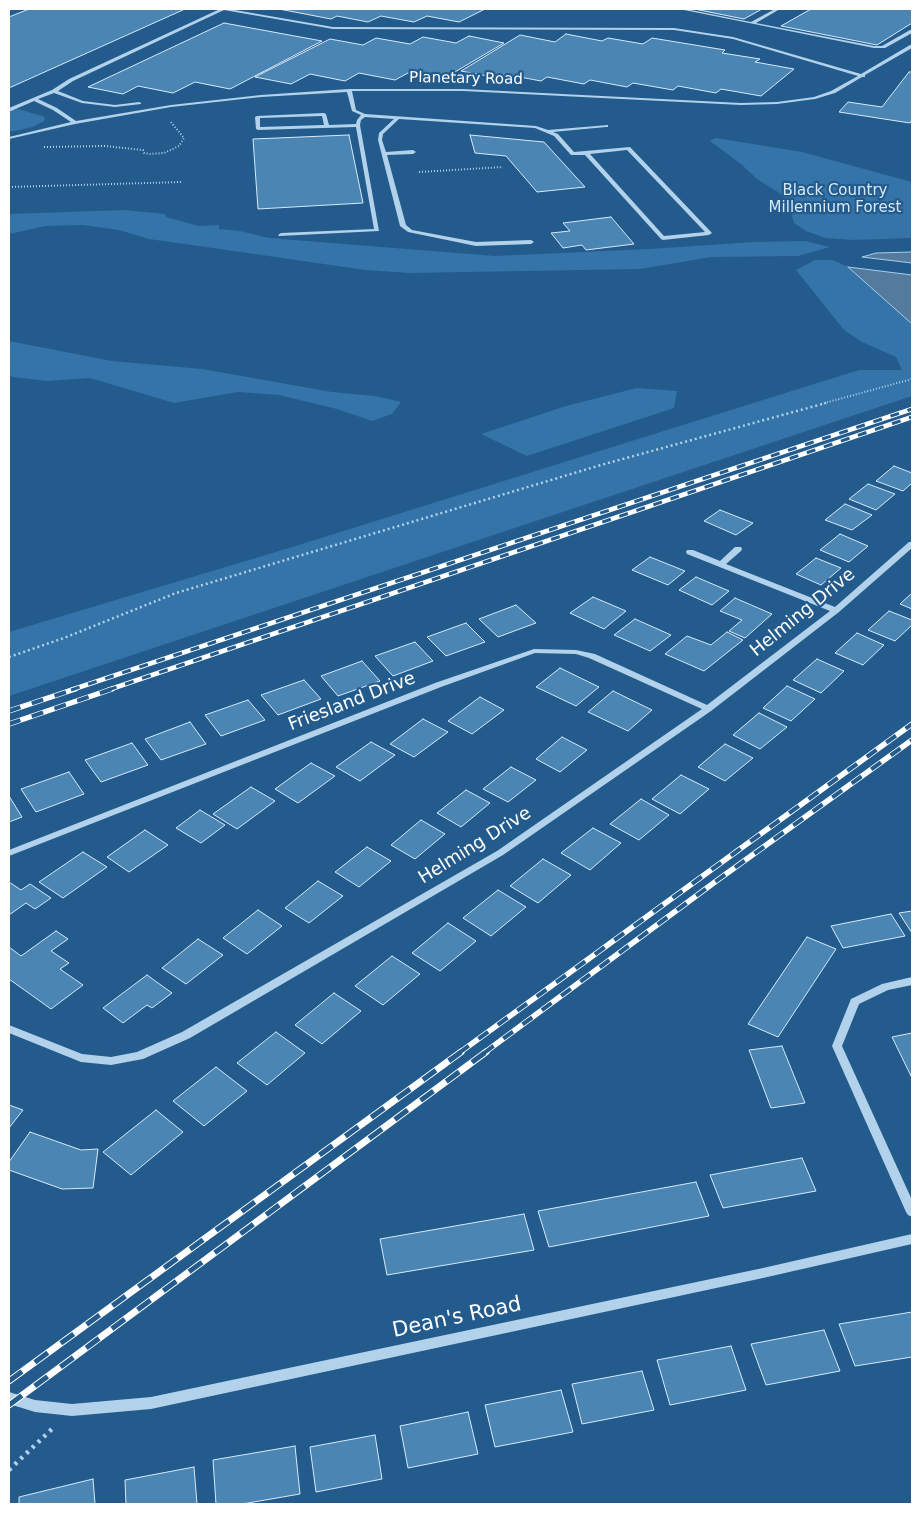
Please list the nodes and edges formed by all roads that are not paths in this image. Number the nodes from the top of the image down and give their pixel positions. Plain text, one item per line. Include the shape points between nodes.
1 (223, 9) edge
2 (681, 9) edge
3 (778, 9) edge
4 (752, 23) junction
5 (912, 31) edge
6 (912, 46) edge
7 (901, 53) junction
8 (912, 55) edge
9 (863, 76) junction
10 (349, 90) junction
11 (54, 91) junction
12 (36, 100) junction
13 (139, 103) dead end
14 (9, 110) edge
15 (364, 115) junction
16 (396, 118) junction
17 (75, 123) junction
18 (358, 125) junction
19 (327, 126) junction
20 (606, 126) dead end
21 (549, 131) junction
22 (9, 138) edge
23 (413, 152) dead end
24 (586, 153) junction
25 (384, 154) junction
26 (280, 235) dead end
27 (531, 242) dead end
28 (912, 544) edge
29 (738, 549) dead end
30 (690, 552) dead end
31 (721, 564) junction
32 (836, 610) junction
33 (708, 709) junction
34 (9, 853) edge
35 (912, 982) edge
36 (9, 1029) edge
37 (912, 1212) edge
38 (912, 1239) edge
39 (9, 1398) edge

1 - 9 street via 333,28 674,29 742,40
1 - 11 street
2 - 4 street
3 - 4 lane
4 - 5 street via 874,47 883,47
6 - 7 street, Planetary Road
7 - 8 street
7 - 9 street, Planetary Road
9 - 10 street, Planetary Road via 815,98 758,104 463,90
10 - 15 street via 354,111
10 - 17 street, Planetary Road via 200,102
11 - 12 street
11 - 13 street via 82,102 115,106
12 - 14 street
12 - 17 street
15 - 16 street
15 - 18 street
16 - 21 street via 528,126
16 - 25 street via 381,134
17 - 22 street, Planetary Road
18 - 19 street
18 - 26 street via 377,230
19 - 19 street via 258,129 257,117 324,114
20 - 21 street
21 - 24 street via 573,154
23 - 25 street
24 - 24 street via 628,148 709,233 663,238
25 - 27 street via 403,226 476,244
28 - 32 street, Helming Drive
29 - 31 street
30 - 31 street
31 - 32 street
32 - 33 street, Helming Drive
33 - 34 street, Friesland Drive via 592,656 569,651 534,651
33 - 36 street, Helming Drive via 500,853 186,1035 139,1056 111,1061 81,1058
35 - 37 street via 886,987 856,1002 837,1046
38 - 39 street, Dean's Road via 151,1403 72,1410 36,1406

